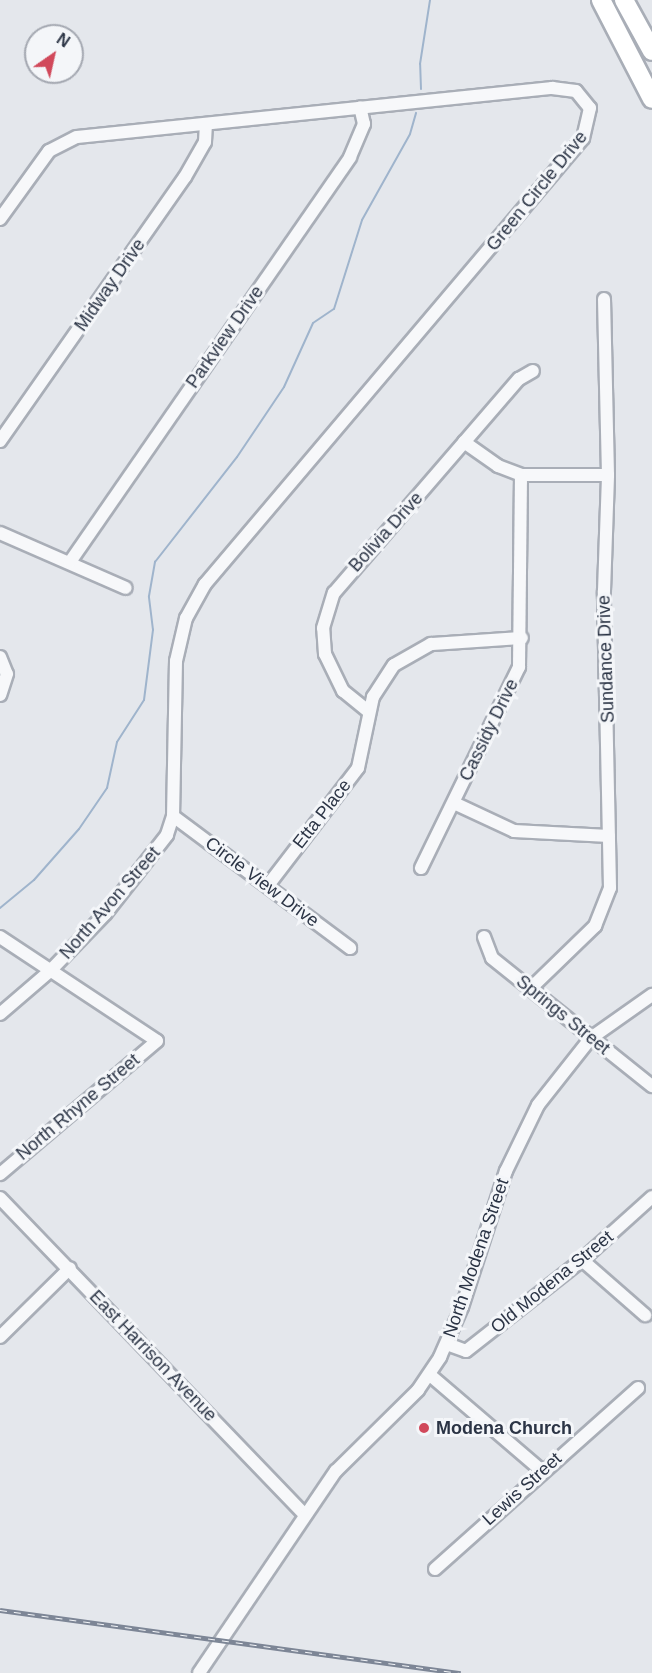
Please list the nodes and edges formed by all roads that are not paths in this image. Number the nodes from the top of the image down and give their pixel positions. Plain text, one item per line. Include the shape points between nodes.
1 (601, 0) edge
2 (624, 0) edge
3 (652, 51) edge
4 (652, 99) edge
5 (360, 107) junction
6 (206, 124) junction
7 (0, 219) edge
8 (604, 298) dead end
9 (533, 371) dead end
10 (0, 441) edge
11 (464, 442) junction
12 (521, 475) junction
13 (608, 475) junction
14 (0, 532) edge
15 (70, 562) junction
16 (126, 588) dead end
17 (184, 626) joint
18 (522, 638) junction
19 (0, 657) edge
20 (0, 694) edge
21 (368, 711) junction
22 (454, 803) junction
23 (173, 816) junction
24 (609, 836) junction
25 (421, 868) dead end
26 (269, 884) junction
27 (484, 937) dead end
28 (0, 938) edge
29 (350, 948) dead end
30 (50, 971) junction
31 (530, 988) junction
32 (652, 995) edge
33 (0, 1014) edge
34 (591, 1038) junction
35 (652, 1086) edge
36 (0, 1174) edge
37 (652, 1197) edge
38 (0, 1198) edge
39 (582, 1260) junction
40 (69, 1268) junction
41 (645, 1315) dead end
42 (0, 1337) edge
43 (447, 1344) junction
44 (430, 1375) junction
45 (638, 1388) dead end
46 (542, 1471) junction
47 (305, 1515) junction
48 (435, 1569) dead end
49 (199, 1673) edge

1 - 4 highway
2 - 3 highway
5 - 6 street, Green Circle Drive
5 - 15 street, Parkview Drive via 364,124 350,157
5 - 17 street, Green Circle Drive via 566,87 585,99 590,118 589,128 576,146 205,584
6 - 7 street, Green Circle Drive via 61,142 35,167
6 - 10 street, Midway Drive via 205,142 185,177
8 - 13 street, Sundance Drive
9 - 11 street, Bolivia Drive via 519,379
11 - 12 street via 498,466
11 - 21 street, Bolivia Drive via 346,577 325,612 323,641 332,673 343,691
12 - 13 street
12 - 18 street, Cassidy Drive
13 - 24 street, Sundance Drive via 603,591
14 - 15 street
15 - 16 street
17 - 23 street, North Avon Street via 176,661
18 - 21 street, Etta Place via 438,643 415,651 394,665 378,684
18 - 22 street, Cassidy Drive via 519,667
19 - 20 street via 7,674
21 - 26 street, Etta Place via 365,747 358,768
22 - 24 street via 514,831
22 - 25 street, Cassidy Drive
23 - 26 street, Circle View Drive
23 - 30 street, North Avon Street via 167,835 147,865
24 - 31 street, Sundance Drive via 610,888 595,926
26 - 29 street, Circle View Drive
27 - 31 street, Springs Street via 492,958
28 - 30 street
30 - 33 street, North Avon Street
30 - 36 street, North Rhyne Street via 157,1041
31 - 34 street, Springs Street
32 - 34 street, North Modena Street
34 - 35 street, Springs Street
34 - 43 street, North Modena Street via 538,1105 519,1140
37 - 39 street, Old Modena Street
38 - 40 street, East Harrison Avenue
39 - 41 street
39 - 43 street, Old Modena Street via 466,1351
40 - 42 street
40 - 47 street, East Harrison Avenue
43 - 44 street, North Modena Street
44 - 46 street
44 - 47 street, North Modena Street via 403,1406 350,1454
45 - 46 street, Lewis Street
46 - 48 street, Lewis Street
47 - 49 street, North Modena Street

